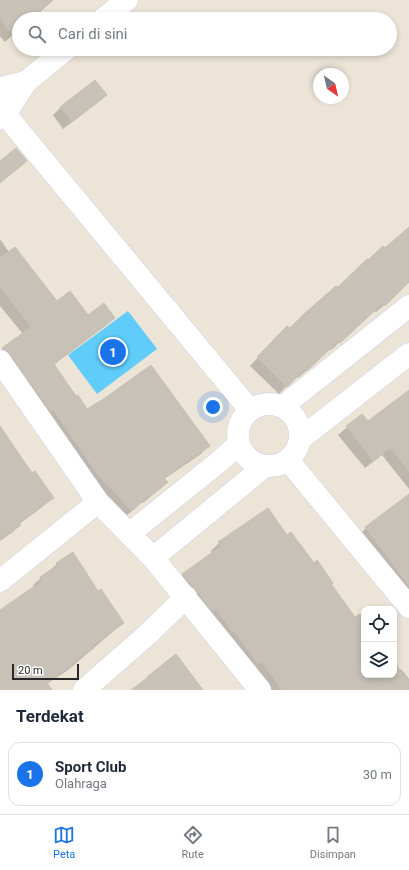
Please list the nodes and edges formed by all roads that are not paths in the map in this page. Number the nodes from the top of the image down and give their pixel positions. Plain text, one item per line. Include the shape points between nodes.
1 (127, 0) edge
2 (112, 12) edge
3 (58, 56) edge
4 (26, 82) junction
5 (0, 88) edge
6 (2, 112) edge
7 (408, 310) edge
8 (409, 354) edge
9 (0, 361) edge
10 (282, 407) junction
11 (250, 410) junction
12 (300, 439) junction
13 (239, 444) junction
14 (288, 460) junction
15 (265, 466) junction
16 (98, 502) junction
17 (129, 534) junction
18 (153, 558) junction
19 (0, 581) edge
20 (186, 597) junction
21 (409, 607) edge
22 (93, 687) edge
23 (260, 690) edge

1 - 2 street
3 - 4 street
4 - 5 street
4 - 6 street
6 - 11 street
7 - 10 street
8 - 12 street
9 - 16 street
10 - 11 street via 273,404 261,405
10 - 12 street via 294,416 299,427
11 - 13 street via 238,431
12 - 14 street
13 - 15 street via 244,454 253,462
13 - 17 street
14 - 15 street via 277,465
14 - 21 street
15 - 18 street
16 - 17 street
16 - 19 street
17 - 18 street
18 - 20 street
20 - 22 street
20 - 23 street

